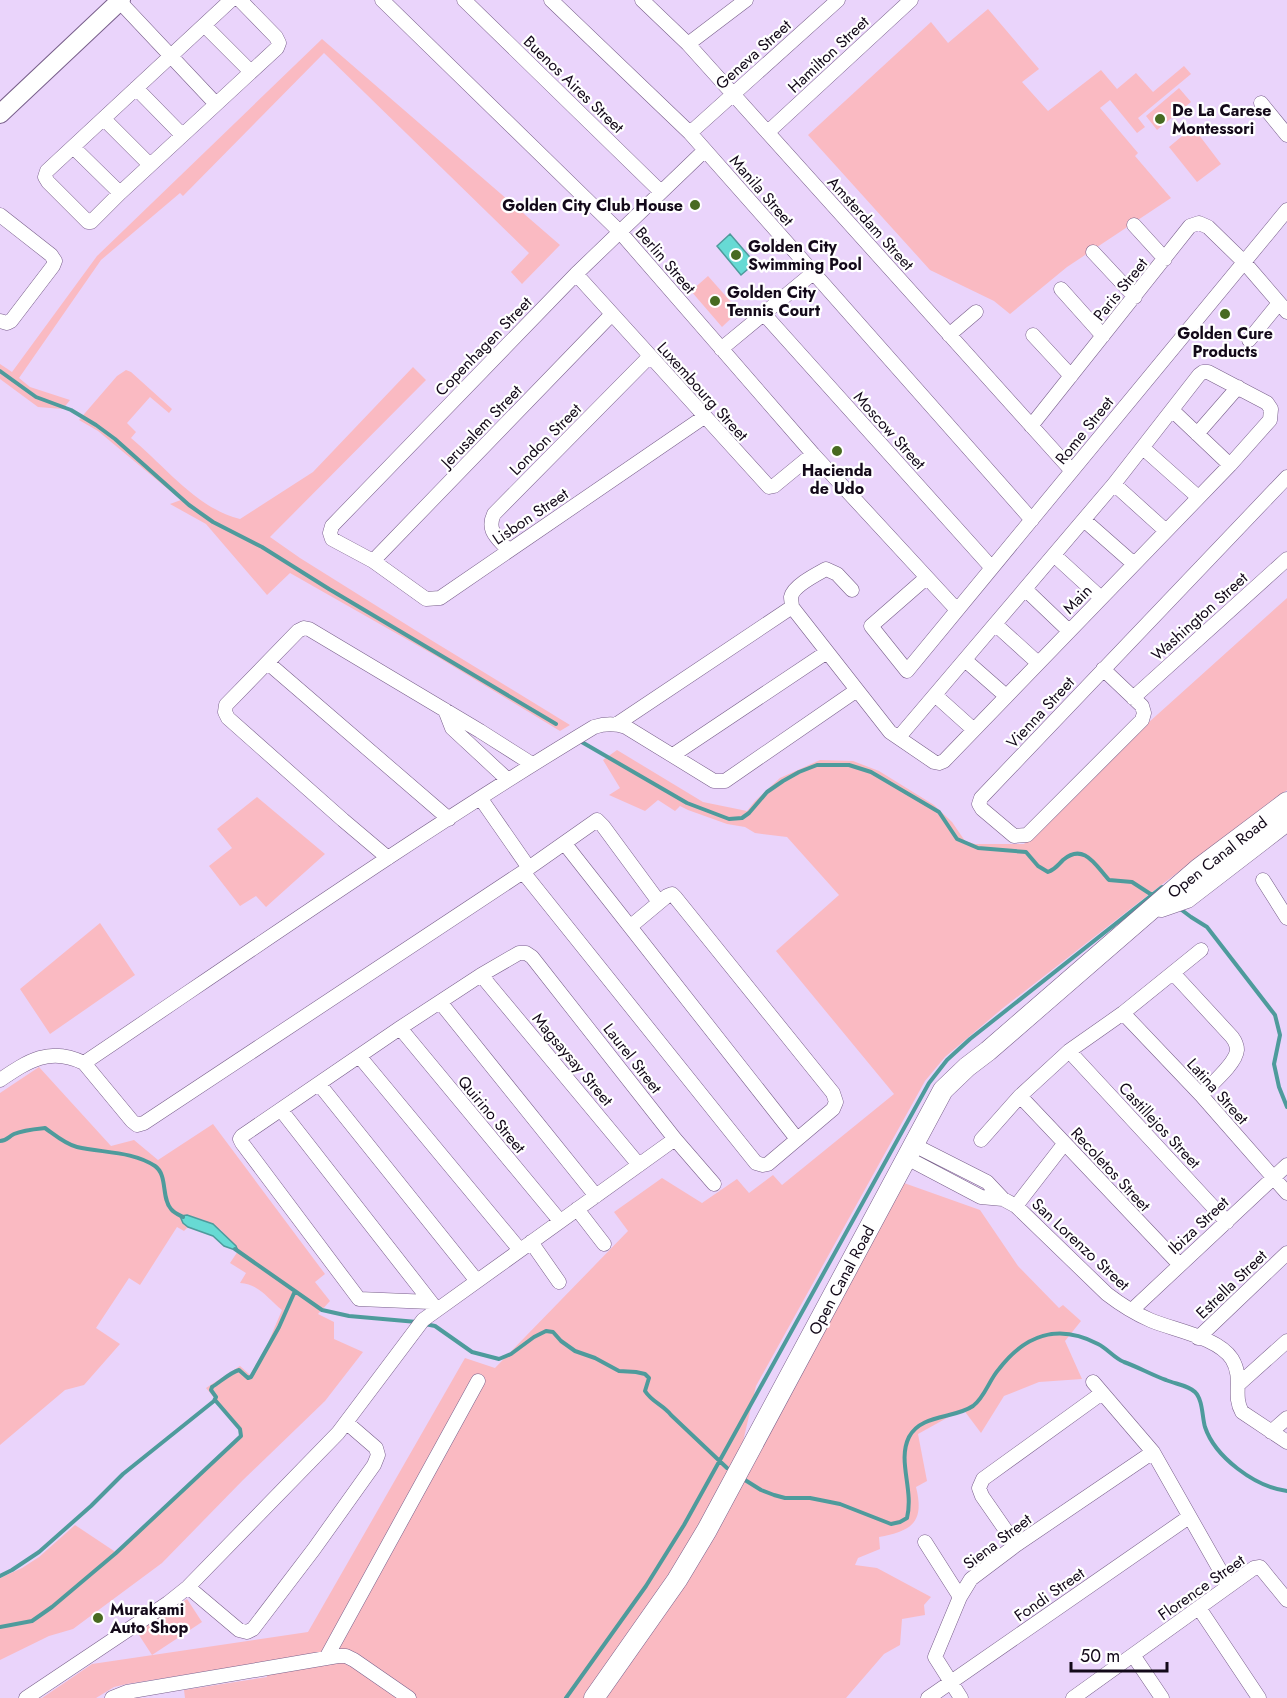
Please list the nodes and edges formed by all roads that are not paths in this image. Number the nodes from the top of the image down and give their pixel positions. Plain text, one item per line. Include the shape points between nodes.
1 (231, 0) edge
2 (240, 0) edge
3 (382, 0) edge
4 (464, 0) edge
5 (551, 0) edge
6 (642, 0) edge
7 (746, 0) edge
8 (838, 0) edge
9 (911, 0) edge
10 (121, 1) edge
11 (204, 25) junction
12 (688, 44) junction
13 (171, 56) junction
14 (251, 72) junction
15 (136, 88) junction
16 (734, 94) junction
17 (1262, 103) dead end
18 (216, 104) junction
19 (0, 114) edge
20 (104, 119) junction
21 (768, 132) junction
22 (690, 133) junction
23 (182, 135) junction
24 (1287, 135) edge
25 (73, 147) junction
26 (705, 150) junction
27 (150, 165) junction
28 (661, 192) junction
29 (120, 193) junction
30 (0, 215) edge
31 (1285, 216) edge
32 (1134, 225) dead end
33 (620, 232) junction
34 (1093, 252) dead end
35 (1165, 259) junction
36 (1244, 262) junction
37 (813, 273) junction
38 (576, 274) junction
39 (1061, 289) dead end
40 (1135, 297) junction
41 (1283, 307) edge
42 (976, 312) dead end
43 (612, 314) junction
44 (764, 314) junction
45 (0, 321) edge
46 (949, 335) junction
47 (1033, 335) dead end
48 (1103, 336) junction
49 (1249, 340) dead end
50 (722, 349) junction
51 (650, 356) junction
52 (1071, 376) junction
53 (1238, 387) junction
54 (1172, 410) junction
55 (704, 417) junction
56 (1031, 426) junction
57 (1197, 434) junction
58 (1143, 448) junction
59 (813, 454) junction
60 (1230, 465) junction
61 (1072, 471) junction
62 (1287, 477) edge
63 (1114, 484) junction
64 (1198, 497) junction
65 (1032, 520) junction
66 (1084, 520) junction
67 (1166, 531) junction
68 (508, 550) junction
69 (1054, 555) junction
70 (1287, 560) edge
71 (373, 561) junction
72 (1134, 564) junction
73 (992, 568) junction
74 (926, 578) junction
75 (1025, 589) junction
76 (852, 590) dead end
77 (1101, 598) junction
78 (792, 607) junction
79 (957, 610) junction
80 (995, 624) junction
81 (1069, 631) junction
82 (827, 652) junction
83 (965, 660) junction
84 (268, 663) junction
85 (1038, 663) junction
86 (1103, 669) junction
87 (857, 690) junction
88 (935, 695) junction
89 (1006, 696) junction
90 (1133, 698) junction
91 (445, 710) junction
92 (617, 724) junction
93 (974, 730) junction
94 (899, 737) junction
95 (673, 755) junction
96 (532, 764) junction
97 (508, 780) junction
98 (480, 799) junction
99 (1287, 802) edge
100 (449, 819) junction
101 (1287, 821) edge
102 (565, 844) junction
103 (388, 858) junction
104 (526, 870) junction
105 (1263, 880) dead end
106 (1282, 898) edge
107 (659, 902) junction
108 (1148, 913) junction
109 (1287, 918) edge
110 (631, 926) junction
111 (1201, 950) dead end
112 (1173, 973) junction
113 (481, 975) junction
114 (440, 1002) junction
115 (1123, 1013) junction
116 (399, 1028) junction
117 (1069, 1051) junction
118 (359, 1056) junction
119 (84, 1063) junction
120 (0, 1080) edge
121 (319, 1084) junction
122 (1201, 1095) junction
123 (1020, 1096) junction
124 (281, 1110) junction
125 (797, 1138) junction
126 (675, 1139) junction
127 (981, 1140) dead end
128 (1064, 1144) junction
129 (910, 1152) junction
130 (639, 1164) junction
131 (1287, 1165) edge
132 (960, 1168) junction
133 (1273, 1177) junction
134 (952, 1182) junction
135 (714, 1184) dead end
136 (1287, 1193) edge
137 (596, 1196) junction
138 (1003, 1198) junction
139 (1016, 1206) junction
140 (578, 1209) junction
141 (560, 1221) junction
142 (1227, 1222) junction
143 (604, 1244) dead end
144 (526, 1246) junction
145 (1287, 1253) edge
146 (1180, 1265) junction
147 (477, 1281) junction
148 (559, 1282) dead end
149 (434, 1306) junction
150 (1132, 1310) junction
151 (1198, 1338) junction
152 (1287, 1341) edge
153 (478, 1381) dead end
154 (1239, 1384) junction
155 (1287, 1418) edge
156 (347, 1423) junction
157 (1271, 1432) junction
158 (1287, 1442) edge
159 (1152, 1452) junction
160 (1189, 1517) junction
161 (925, 1542) dead end
162 (1016, 1545) junction
163 (1229, 1586) junction
164 (188, 1587) junction
165 (960, 1597) junction
166 (1287, 1600) edge
167 (1199, 1608) junction
168 (1133, 1655) junction
169 (326, 1658) junction
170 (950, 1682) junction
171 (137, 1694) edge
172 (26, 1698) edge
173 (112, 1698) edge
174 (409, 1698) edge
175 (594, 1698) edge
176 (928, 1698) edge
177 (961, 1698) edge
178 (1073, 1698) edge
179 (1162, 1698) edge
180 (1259, 1698) edge

1 - 11 street
2 - 14 street via 279,43
3 - 33 street, Berlin Street
4 - 28 street, Buenos Aires Street
5 - 22 street, Manila Street
6 - 12 street, Amsterdam Street
7 - 12 street
8 - 16 street, Geneva Street
9 - 21 street, Hamilton Street
10 - 13 street
10 - 19 street
11 - 13 street
11 - 14 street
12 - 16 street, Amsterdam Street
13 - 15 street
13 - 18 street
14 - 18 street
15 - 20 street
15 - 23 street
16 - 21 street, Amsterdam Street
16 - 22 street, Geneva Street
17 - 24 street
18 - 23 street
20 - 25 street
20 - 27 street
21 - 46 street, Amsterdam Street
22 - 26 street, Manila Street
23 - 27 street
25 - 29 street
25 - 29 street via 45,177 85,220 91,222
26 - 28 street, Copenhagen Street
26 - 37 street, Manila Street
27 - 29 street
28 - 33 street, Copenhagen Street
30 - 45 street via 55,261 11,321
31 - 36 street, Rome Street
32 - 35 street
33 - 38 street, Copenhagen Street
33 - 50 street, Berlin Street
34 - 40 street
35 - 36 street, Paris Street via 1190,226 1199,223
35 - 40 street, Paris Street
36 - 41 street
36 - 61 street, Rome Street
37 - 44 street
37 - 65 street, Manila Street
38 - 43 street, Luxembourg Street
38 - 71 street, Copenhagen Street via 332,526 332,539
39 - 48 street
40 - 48 street, Paris Street
41 - 49 street
42 - 46 street
43 - 51 street, Luxembourg Street
43 - 71 street, Jerusalem Street
44 - 50 street
44 - 73 street, Moscow Street
46 - 56 street, Amsterdam Street
47 - 52 street
48 - 52 street, Paris Street
50 - 59 street, Berlin Street
51 - 55 street, Luxembourg Street
51 - 68 street, London Street via 494,514 491,529
52 - 56 street, Paris Street
53 - 54 street via 1203,372
53 - 57 street
53 - 60 street, Main via 1267,403 1270,420
54 - 57 street
54 - 58 street
55 - 59 street, Luxembourg Street via 769,487
55 - 68 street, Lisbon Street
56 - 61 street, Amsterdam Street
57 - 60 street
58 - 63 street
58 - 64 street
59 - 74 street, Berlin Street
60 - 64 street, Main
61 - 65 street, Rome Street
62 - 86 street, Vienna Street
63 - 66 street
63 - 67 street
64 - 67 street, Main
65 - 73 street, Rome Street
66 - 69 street
66 - 72 street
67 - 72 street, Main
68 - 71 street, Lisbon Street via 433,600
69 - 75 street
69 - 77 street
70 - 90 street, Washington Street
72 - 77 street, Main
73 - 79 street, Rome Street
74 - 79 street, Berlin Street
74 - 79 street, Rome Street via 871,626 907,671
75 - 80 street
75 - 81 street
76 - 78 street via 837,574 826,569 792,593
77 - 81 street, Main
78 - 82 street
78 - 92 street
80 - 83 street
80 - 85 street
81 - 85 street, Main
82 - 87 street
82 - 95 street
83 - 88 street
83 - 89 street
84 - 91 street via 298,631 309,629
84 - 100 street
84 - 103 street via 226,705 228,718
85 - 89 street, Main
86 - 90 street
86 - 90 street, Vienna Street via 981,798 982,808 1014,836 1027,835 1142,720 1142,706
87 - 94 street via 890,732
87 - 95 street via 725,781 714,781
88 - 93 street
88 - 94 street
89 - 93 street, Main
91 - 96 street
91 - 97 street via 452,728
92 - 95 street
92 - 96 street via 594,727
93 - 94 street, Main via 939,763
96 - 97 street
97 - 98 street
98 - 100 street
98 - 104 street
99 - 108 main road, Open Canal Road via 1198,869
100 - 103 street
101 - 108 main road, Open Canal Road via 1187,898
102 - 104 street
102 - 107 street via 597,820
102 - 110 street
103 - 119 street
104 - 119 street via 144,1123 137,1125 132,1121
104 - 125 street via 756,1163 768,1164
105 - 106 street
106 - 109 street
107 - 110 street
107 - 125 street via 672,894 675,897 833,1093 833,1109
108 - 129 main road, Open Canal Road via 955,1077 943,1090
110 - 125 street
111 - 112 street
112 - 115 street
112 - 122 street via 1236,1043 1236,1056
113 - 114 street
113 - 126 street, Laurel Street via 519,953 532,957
113 - 130 street, Magsaysay Street
114 - 116 street
114 - 137 street
115 - 117 street
115 - 122 street, Latina Street
116 - 118 street
116 - 141 street, Quirino Street
117 - 123 street
117 - 142 street, Castillejos Street
118 - 121 street
118 - 144 street
119 - 120 street via 62,1056 43,1056 24,1063
121 - 124 street
121 - 147 street
122 - 133 street, Latina Street
123 - 127 street
123 - 128 street, Recoletos Street
124 - 149 street
124 - 149 street via 240,1139 359,1299
126 - 130 street
126 - 135 street, Laurel Street
128 - 139 street
128 - 146 street, Recoletos Street
129 - 132 street, San Lorenzo Street
129 - 134 street, San Lorenzo Street
129 - 175 main road, Open Canal Road via 707,1530
130 - 137 street
131 - 133 street, Ibiza Street
132 - 134 street
132 - 138 street, San Lorenzo Street via 987,1182
133 - 136 street, Latina Street
133 - 142 street, Ibiza Street
134 - 138 street, San Lorenzo Street via 981,1197
137 - 140 street
138 - 139 street, San Lorenzo Street
139 - 150 street, San Lorenzo Street via 1107,1294
140 - 141 street
140 - 143 street
141 - 144 street
142 - 146 street, Ibiza Street
144 - 147 street
144 - 148 street
145 - 151 street, Estrella Street
146 - 150 street, Ibiza Street
147 - 149 street
149 - 156 street
150 - 151 street, San Lorenzo Street
151 - 154 street, San Lorenzo Street via 1224,1350 1237,1370
152 - 154 street
153 - 169 street
154 - 157 street, San Lorenzo Street via 1237,1397 1242,1412
155 - 157 street
156 - 164 street
156 - 164 street via 374,1445 376,1460 253,1629 239,1630
157 - 158 street, San Lorenzo Street
159 - 160 street
159 - 162 street, Siena Street
159 - 162 street via 1098,1388 983,1479 982,1496
160 - 163 street
160 - 170 street, Fondi Street
161 - 165 street
162 - 165 street, Siena Street via 971,1579
163 - 166 street, Florence Street via 1260,1567
163 - 167 street, Florence Street
164 - 172 street
165 - 170 street, Siena Street via 935,1657
167 - 168 street, Florence Street
167 - 180 street
168 - 178 street, Florence Street
168 - 179 street
169 - 171 street
169 - 174 street via 346,1656
170 - 176 street, Fondi Street
170 - 177 street, Siena Street
171 - 173 street

